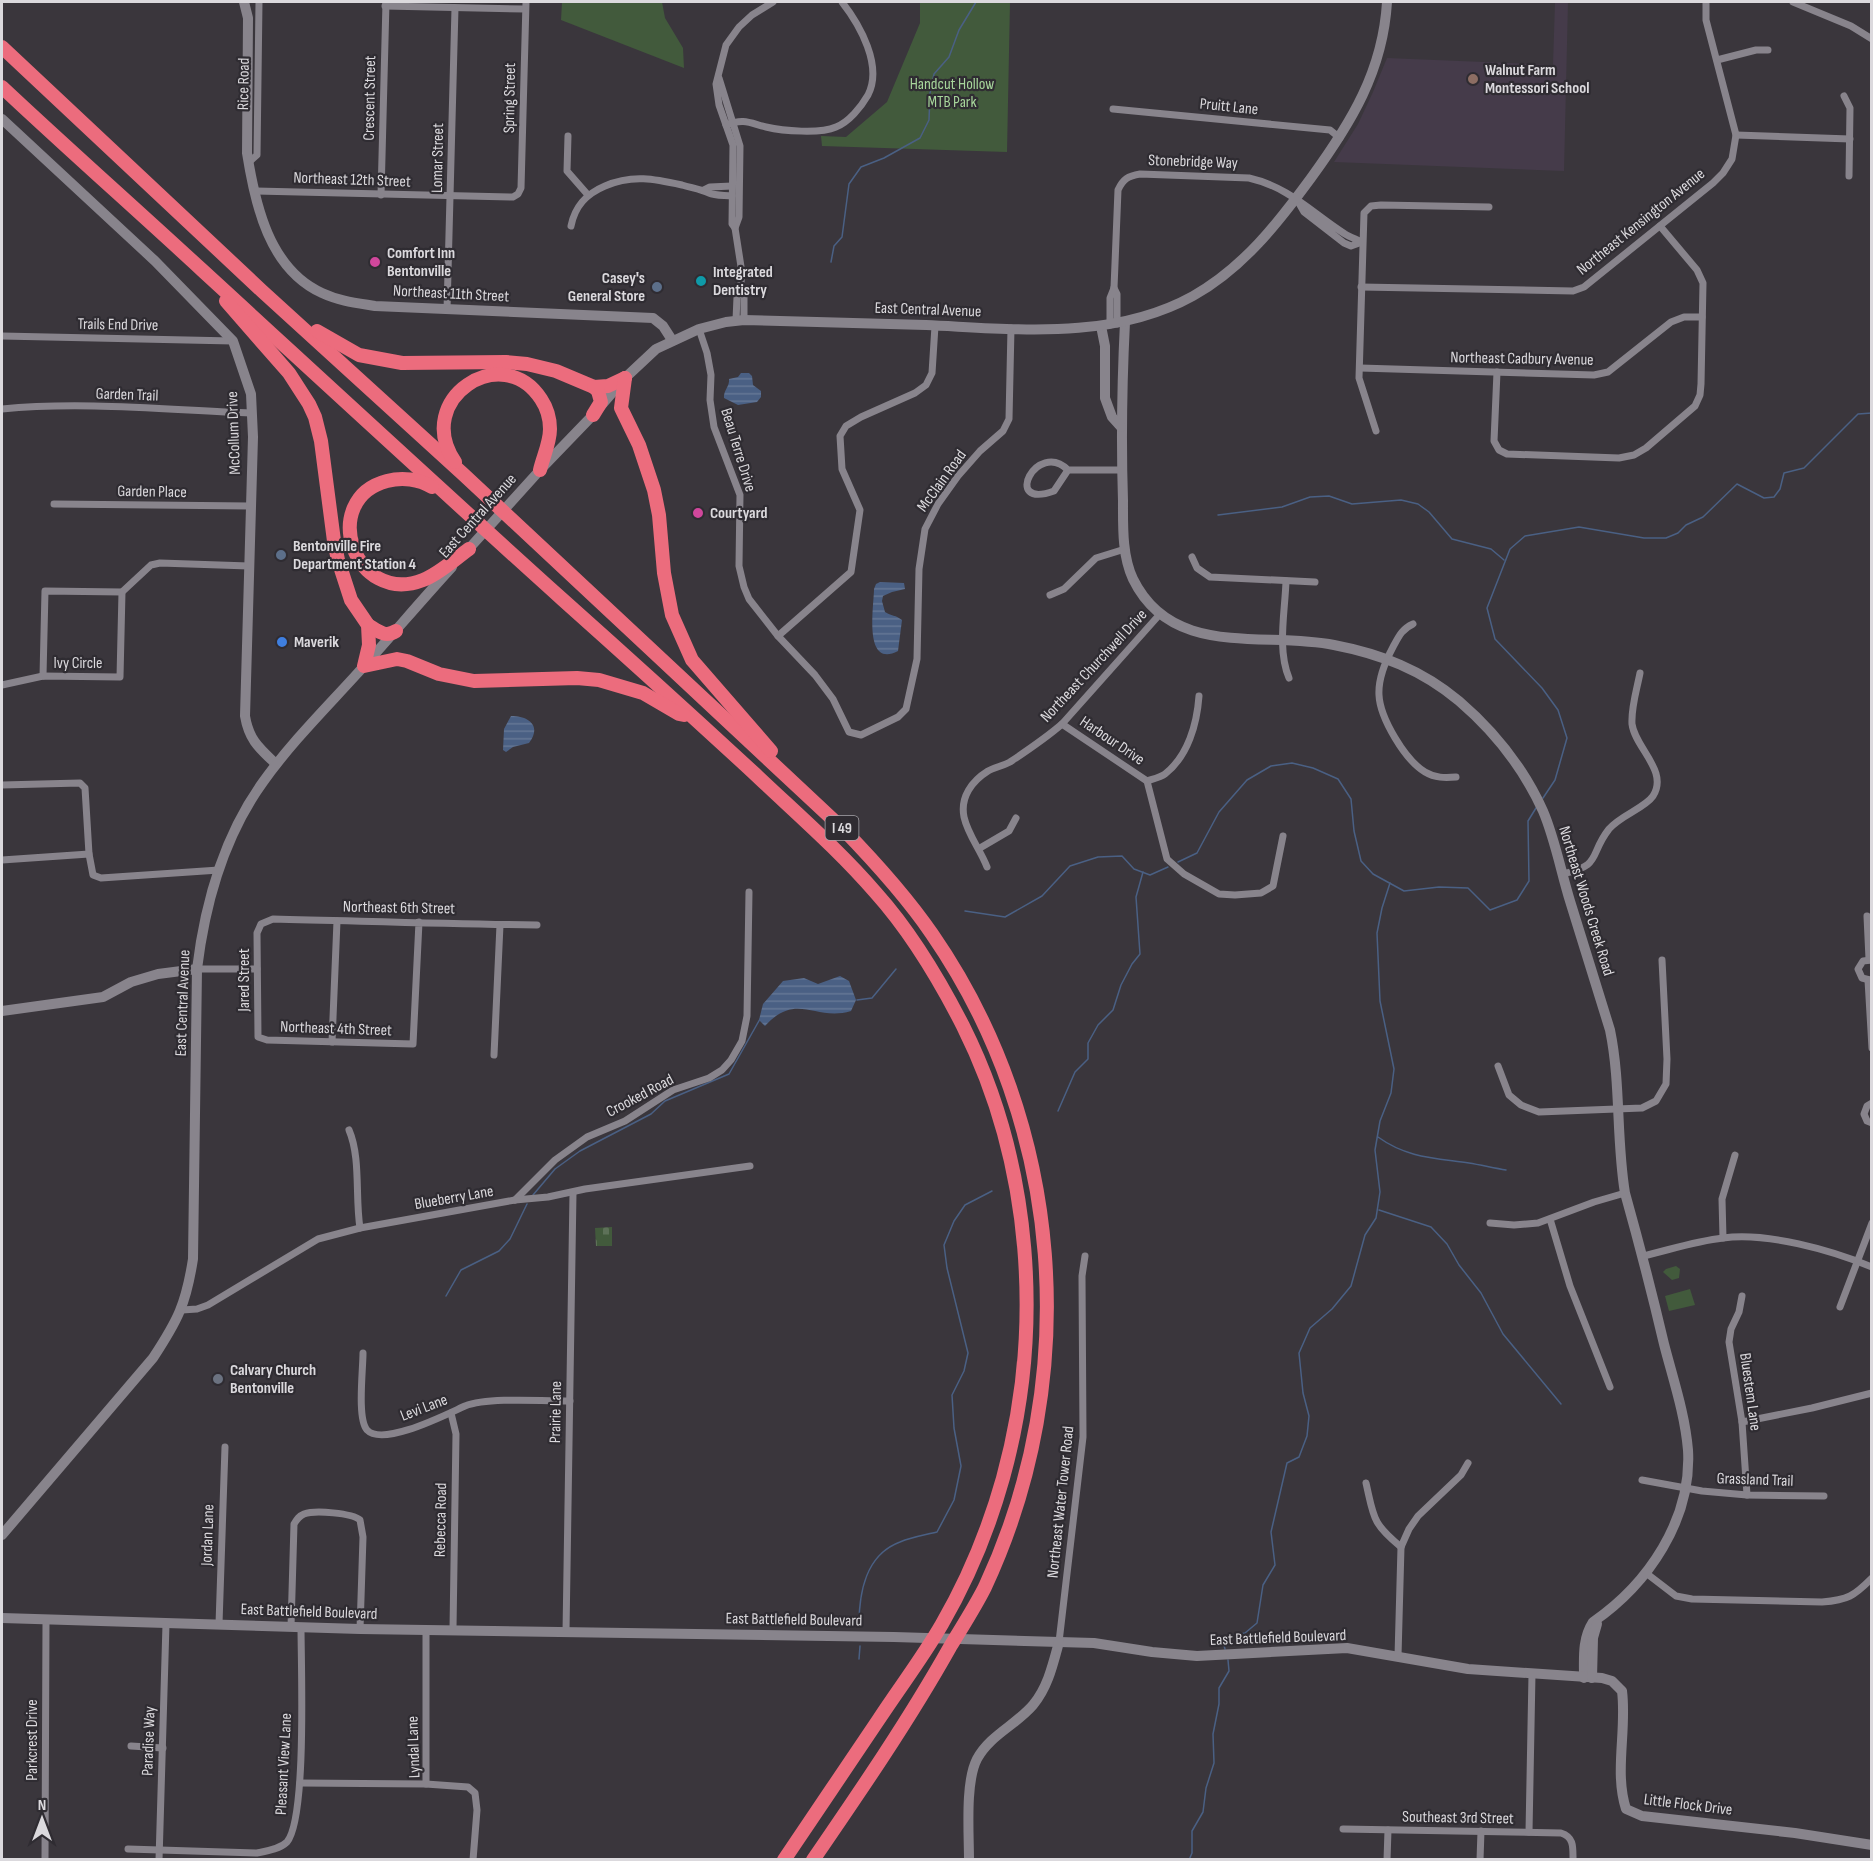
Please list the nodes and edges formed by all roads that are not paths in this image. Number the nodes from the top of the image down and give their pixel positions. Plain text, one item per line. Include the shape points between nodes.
1 (244, 2) edge
2 (259, 2) edge
3 (773, 2) edge
4 (842, 2) edge
5 (1387, 2) edge
6 (1706, 2) edge
7 (1793, 2) edge
8 (386, 4) edge
9 (526, 5) edge
10 (455, 8) junction
11 (1872, 39) edge
12 (2, 47) edge
13 (1768, 50) dead end
14 (1717, 60) junction
15 (2, 87) edge
16 (1844, 96) dead end
17 (1113, 109) dead end
18 (2, 118) edge
19 (730, 123) junction
20 (1736, 135) junction
21 (568, 136) dead end
22 (1340, 138) junction
23 (1850, 139) junction
24 (249, 163) junction
25 (1849, 176) dead end
26 (732, 186) junction
27 (704, 190) junction
28 (256, 191) junction
29 (518, 194) joint
30 (381, 195) junction
31 (588, 195) junction
32 (451, 196) junction
33 (732, 196) junction
34 (1296, 198) junction
35 (1490, 207) dead end
36 (571, 226) dead end
37 (1660, 226) junction
38 (735, 228) junction
39 (1362, 242) junction
40 (201, 269) junction
41 (1361, 287) junction
42 (262, 291) junction
43 (447, 310) junction
44 (1702, 317) junction
45 (740, 320) junction
46 (1113, 324) junction
47 (935, 326) junction
48 (1011, 328) junction
49 (699, 329) junction
50 (2, 336) edge
51 (672, 340) junction
52 (233, 341) junction
53 (1359, 368) junction
54 (1497, 372) junction
55 (625, 378) junction
56 (594, 387) junction
57 (2, 409) edge
58 (251, 413) junction
59 (594, 415) junction
60 (1120, 427) junction
61 (1376, 431) dead end
62 (540, 470) junction
63 (1068, 470) junction
64 (1122, 471) junction
65 (463, 474) junction
66 (448, 496) junction
67 (54, 504) dead end
68 (250, 506) junction
69 (469, 549) junction
70 (1125, 549) junction
71 (1192, 557) dead end
72 (249, 566) junction
73 (1286, 581) junction
74 (1315, 582) dead end
75 (122, 592) junction
76 (1050, 595) dead end
77 (1160, 614) junction
78 (1413, 624) dead end
79 (368, 625) junction
80 (396, 631) junction
81 (778, 636) junction
82 (1283, 640) junction
83 (1387, 658) junction
84 (364, 666) junction
85 (1640, 673) dead end
86 (43, 676) junction
87 (1289, 678) dead end
88 (2, 685) edge
89 (1199, 696) dead end
90 (692, 716) junction
91 (1062, 723) junction
92 (276, 764) junction
93 (776, 767) junction
94 (1456, 777) dead end
95 (1147, 781) junction
96 (2, 785) edge
97 (1016, 818) dead end
98 (1283, 836) dead end
99 (980, 848) junction
100 (89, 854) junction
101 (2, 860) edge
102 (987, 867) dead end
103 (219, 870) junction
104 (1562, 874) junction
105 (749, 892) dead end
106 (1867, 916) dead end
107 (337, 921) junction
108 (419, 921) junction
109 (261, 924) joint
110 (500, 925) junction
111 (537, 925) dead end
112 (1662, 960) dead end
113 (1870, 960) edge
114 (197, 969) junction
115 (257, 969) junction
116 (143, 978) junction
117 (1870, 980) edge
118 (2, 1011) edge
119 (2, 1018) edge
120 (258, 1037) joint
121 (332, 1042) junction
122 (1872, 1048) edge
123 (494, 1055) dead end
124 (1498, 1066) dead end
125 (1872, 1103) edge
126 (1617, 1110) junction
127 (1872, 1123) edge
128 (349, 1130) dead end
129 (1735, 1155) dead end
130 (750, 1166) dead end
131 (573, 1193) junction
132 (1625, 1194) junction
133 (515, 1200) junction
134 (1550, 1219) junction
135 (1491, 1223) dead end
136 (1872, 1224) edge
137 (360, 1228) junction
138 (1723, 1238) junction
139 (1085, 1256) dead end
140 (1642, 1256) junction
141 (1858, 1262) junction
142 (1872, 1267) edge
143 (1742, 1296) dead end
144 (1840, 1307) dead end
145 (182, 1310) junction
146 (363, 1353) dead end
147 (1610, 1387) dead end
148 (1872, 1393) edge
149 (570, 1401) junction
150 (451, 1413) junction
151 (1742, 1422) junction
152 (225, 1447) dead end
153 (1468, 1463) dead end
154 (1642, 1480) dead end
155 (1366, 1483) dead end
156 (1686, 1487) junction
157 (1747, 1495) junction
158 (1824, 1496) dead end
159 (2, 1535) edge
160 (1401, 1546) junction
161 (1646, 1574) junction
162 (1872, 1578) edge
163 (2, 1618) edge
164 (46, 1620) junction
165 (165, 1624) junction
166 (219, 1624) junction
167 (296, 1627) junction
168 (360, 1629) junction
169 (453, 1629) junction
170 (426, 1630) junction
171 (566, 1632) junction
172 (1059, 1642) junction
173 (1398, 1656) junction
174 (1532, 1674) junction
175 (1588, 1678) junction
176 (131, 1746) dead end
177 (163, 1748) junction
178 (300, 1783) junction
179 (426, 1784) junction
180 (1343, 1829) dead end
181 (1388, 1830) junction
182 (1481, 1832) junction
183 (1529, 1832) junction
184 (1872, 1845) edge
185 (128, 1850) dead end
186 (159, 1850) junction
187 (45, 1860) edge
188 (159, 1860) edge
189 (473, 1860) edge
190 (784, 1860) edge
191 (813, 1860) edge
192 (969, 1860) edge
193 (1387, 1860) edge
194 (1480, 1860) edge
195 (1573, 1860) edge

1 - 24 street, Northeast 11th Street via 248,18
2 - 24 street, Rice Road via 257,155
3 - 19 street via 738,27 726,45 719,78
4 - 19 street via 852,14 874,66 873,86 864,102 850,117 825,130
5 - 22 street, East Central Avenue via 1381,47 1369,82
6 - 14 street, Northeast Kensington Avenue via 1706,20
7 - 11 street
8 - 10 street
8 - 30 street, Crescent Street
9 - 10 street
9 - 29 street, Spring Street via 522,188
10 - 32 street, Lomar Street
12 - 42 highway, I 49
13 - 14 street
14 - 20 street, Northeast Kensington Avenue
15 - 40 highway, I 49
16 - 23 street via 1850,108
17 - 22 street, Pruitt Lane via 1330,130
18 - 52 street, McCollum Drive via 155,261
19 - 26 street
19 - 38 street via 739,138 741,154 739,218
20 - 23 street
20 - 37 street, Northeast Kensington Avenue via 1732,159 1723,173
21 - 31 street via 567,171
22 - 34 street, East Central Avenue
23 - 25 street
24 - 28 street, Northeast 11th Street
26 - 27 street
26 - 33 street
27 - 31 street via 660,179 629,178
27 - 33 street
28 - 30 street, Northeast 12th Street
28 - 43 street, Northeast 11th Street via 270,242 297,277 321,293 375,306
29 - 32 street, Northeast 12th Street via 513,198
30 - 32 street, Northeast 12th Street
31 - 36 street via 573,214
32 - 43 street, Lomar Street
33 - 38 street
34 - 39 street via 1304,212 1344,243 1351,246
34 - 46 street, East Central Avenue via 1248,254 1215,282 1162,311
34 - 46 street, Stonebridge Way via 1267,182 1250,178 1130,176 1118,190 1114,288 1110,298
35 - 39 street via 1371,206 1364,213
37 - 41 street, Northeast Kensington Avenue via 1584,287 1573,291
37 - 44 street via 1697,270 1703,283
38 - 45 street via 740,291 744,297
39 - 41 street
40 - 66 highway, I 49
40 - 79 highway via 309,404 321,441 338,560 351,600
41 - 53 street
42 - 56 highway via 323,335 359,355 402,363 527,364
42 - 65 highway, I 49
43 - 51 street, Northeast 11th Street via 653,318
44 - 54 street, Northeast Cadbury Avenue via 1671,322 1608,372
44 - 54 street via 1701,384 1695,406 1634,455 1619,458 1507,454 1499,450 1494,441
45 - 47 street, East Central Avenue
45 - 49 street, East Central Avenue
46 - 48 street, East Central Avenue
46 - 60 street, Northeast Woods Creek Road
46 - 60 street, Northeast Woods Creek Road via 1105,346 1105,398
47 - 48 street, East Central Avenue
47 - 81 street via 932,374 926,385 861,417 846,426 840,436 842,469 860,510 851,572
48 - 81 street, McClain Road via 1009,419 1003,431 958,476 925,529 919,569 917,659 906,709 861,735 849,732 833,699
49 - 51 street, East Central Avenue
49 - 81 street, Beau Terre Drive via 711,375 714,427 740,495 739,566 744,587
50 - 52 street, Trails End Drive
51 - 55 street, East Central Avenue
52 - 58 street, McCollum Drive via 251,394
53 - 54 street, Northeast Cadbury Avenue
53 - 61 street
55 - 56 highway
55 - 59 street, East Central Avenue
55 - 93 highway via 621,408 654,490 672,615 692,660 773,754
56 - 59 highway via 601,402
57 - 58 street, Garden Trail via 76,407
58 - 68 street, McCollum Drive
59 - 62 street, East Central Avenue
60 - 64 street, Northeast Woods Creek Road
62 - 65 highway via 550,429 544,404 533,389 518,380 491,376 466,385 447,410 445,442
62 - 69 street, East Central Avenue
63 - 63 street via 1063,465 1042,465 1029,474 1027,486 1040,494 1054,491
63 - 64 street
64 - 70 street, Northeast Woods Creek Road
65 - 93 highway, I 49
66 - 69 highway via 428,484 405,479 374,486 353,512 350,536 355,554 378,578 405,584 429,577
66 - 90 highway, I 49
67 - 68 street, Garden Place
68 - 72 street, McCollum Drive
69 - 80 street, East Central Avenue
70 - 76 street via 1096,558 1064,589
70 - 77 street, Northeast Woods Creek Road via 1132,578
71 - 73 street via 1197,568 1210,577
72 - 75 street via 160,563 151,566
72 - 92 street, McCollum Drive via 245,716 248,733
73 - 74 street
73 - 82 street
75 - 86 street, Ivy Circle via 45,591
75 - 86 street, Ivy Circle via 120,677
77 - 82 street, Northeast Woods Creek Road via 1185,629 1215,637
77 - 91 street, Northeast Churchwell Drive
78 - 83 street via 1403,628
79 - 80 highway via 384,634
79 - 84 highway
80 - 84 street, East Central Avenue
82 - 83 street, Northeast Woods Creek Road via 1332,644
82 - 87 street
83 - 94 street via 1379,678 1378,696 1400,744 1426,773
83 - 104 street, Northeast Woods Creek Road via 1434,682 1493,734 1522,771 1542,808
84 - 90 highway via 397,659 474,681 599,680 643,693 679,714
84 - 92 street, East Central Avenue
85 - 104 street via 1632,724 1656,773 1655,791 1650,800 1612,826 1588,865
86 - 88 street
89 - 95 street via 1198,715 1181,757 1164,774
90 - 190 highway, I 49 via 842,856 878,894 920,951 963,1026 983,1072 1008,1148 1024,1247 1027,1330 1022,1381 1002,1482 985,1531 941,1625
91 - 95 street, Harbour Drive
91 - 99 street, Northeast Churchwell Drive via 1006,764 988,771 965,795 963,814 968,832
92 - 103 street, East Central Avenue via 244,811
93 - 191 highway, I 49 via 891,880 933,935 975,1007 1018,1108 1032,1160 1047,1269 1043,1380 1035,1434 1005,1538 984,1589 930,1683
95 - 98 street, Harbour Drive via 1167,859 1219,894 1261,893 1273,886
96 - 100 street via 80,783 85,788
97 - 99 street via 1009,831
99 - 102 street, Northeast Churchwell Drive
100 - 101 street
100 - 103 street via 93,875 101,878
103 - 114 street, East Central Avenue via 202,932
104 - 126 street, Northeast Woods Creek Road via 1610,1030
105 - 133 street, Crooked Road via 747,1016 731,1060 709,1078 673,1090 625,1121 587,1137 555,1160
106 - 113 street
107 - 108 street, Northeast 6th Street
107 - 109 street, Northeast 6th Street via 273,919
107 - 121 street
108 - 110 street, Northeast 6th Street
108 - 121 street, Northeast 4th Street via 414,1044
109 - 115 street, Jared Street via 257,933
110 - 111 street, Northeast 6th Street
110 - 123 street
112 - 126 street via 1666,1084 1656,1101 1641,1108
113 - 117 street via 1858,969 1860,975
114 - 115 street
114 - 116 street
114 - 145 street, East Central Avenue via 193,1259
115 - 120 street, Jared Street
116 - 118 street via 103,996
116 - 119 street via 140,985 104,1004
117 - 122 street
120 - 121 street, Northeast 4th Street
124 - 126 street via 1509,1095 1539,1112
125 - 127 street via 1864,1113
126 - 132 street, Northeast Woods Creek Road
128 - 137 street via 355,1144
129 - 138 street via 1722,1199
130 - 131 street, Blueberry Lane
131 - 133 street, Blueberry Lane
131 - 149 street, Prairie Lane
132 - 134 street
132 - 140 street, Northeast Woods Creek Road
133 - 137 street, Blueberry Lane
134 - 135 street via 1525,1225
134 - 147 street via 1574,1296
136 - 141 street
137 - 145 street, Blueberry Lane via 318,1239 208,1305
138 - 140 street
138 - 141 street via 1780,1242 1835,1253
139 - 172 street, Northeast Water Tower Road via 1083,1437
140 - 156 street, Northeast Woods Creek Road via 1682,1412 1688,1452
141 - 142 street
141 - 144 street
143 - 151 street, Bluestem Lane via 1729,1342
145 - 159 street, East Central Avenue via 153,1358
146 - 150 street, Levi Lane via 362,1420 368,1432 393,1435
148 - 151 street
149 - 150 street, Levi Lane via 488,1402
149 - 171 street, Prairie Lane
150 - 169 street, Rebecca Road via 456,1434
151 - 157 street, Bluestem Lane
152 - 166 street, Jordan Lane
153 - 160 street via 1461,1475 1418,1516
154 - 156 street, Grassland Trail
155 - 160 street via 1374,1518 1382,1532
156 - 157 street, Grassland Trail
156 - 161 street, Northeast Woods Creek Road via 1674,1528
157 - 158 street, Grassland Trail
160 - 173 street
161 - 162 street via 1676,1596 1692,1599 1822,1602 1841,1601 1857,1594
161 - 175 street, Northeast Woods Creek Road via 1593,1622 1585,1639
163 - 164 street, East Battlefield Boulevard
164 - 165 street, East Battlefield Boulevard
164 - 187 street, Parkcrest Drive
165 - 166 street, East Battlefield Boulevard
165 - 177 street, Paradise Way
166 - 167 street, East Battlefield Boulevard
167 - 168 street, East Battlefield Boulevard
167 - 168 street, Pleasant View Lane via 294,1524 308,1513 351,1514 360,1520 363,1537
167 - 178 street, Pleasant View Lane
168 - 170 street, East Battlefield Boulevard
169 - 170 street, East Battlefield Boulevard
169 - 171 street, East Battlefield Boulevard
170 - 179 street, Lyndal Lane
171 - 172 street, East Battlefield Boulevard
172 - 173 street, East Battlefield Boulevard via 1197,1656 1347,1648
172 - 192 street via 1049,1680 1032,1706 992,1739 977,1760 971,1781
173 - 174 street, East Battlefield Boulevard via 1468,1669
174 - 175 street, East Battlefield Boulevard
174 - 183 street
175 - 184 street, Little Flock Drive via 1612,1681 1622,1691 1622,1794 1626,1809 1634,1814
176 - 177 street
177 - 186 street, Paradise Way
178 - 179 street
178 - 186 street, Pleasant View Lane via 294,1827 286,1842 272,1850
179 - 189 street, Lyndal Lane via 468,1787 475,1793
180 - 181 street, Southeast 3rd Street
181 - 182 street, Southeast 3rd Street
181 - 193 street
182 - 183 street, Southeast 3rd Street
182 - 194 street
183 - 195 street, Southeast 3rd Street via 1561,1833 1571,1839
185 - 186 street, Pleasant View Lane
186 - 188 street, Paradise Way

